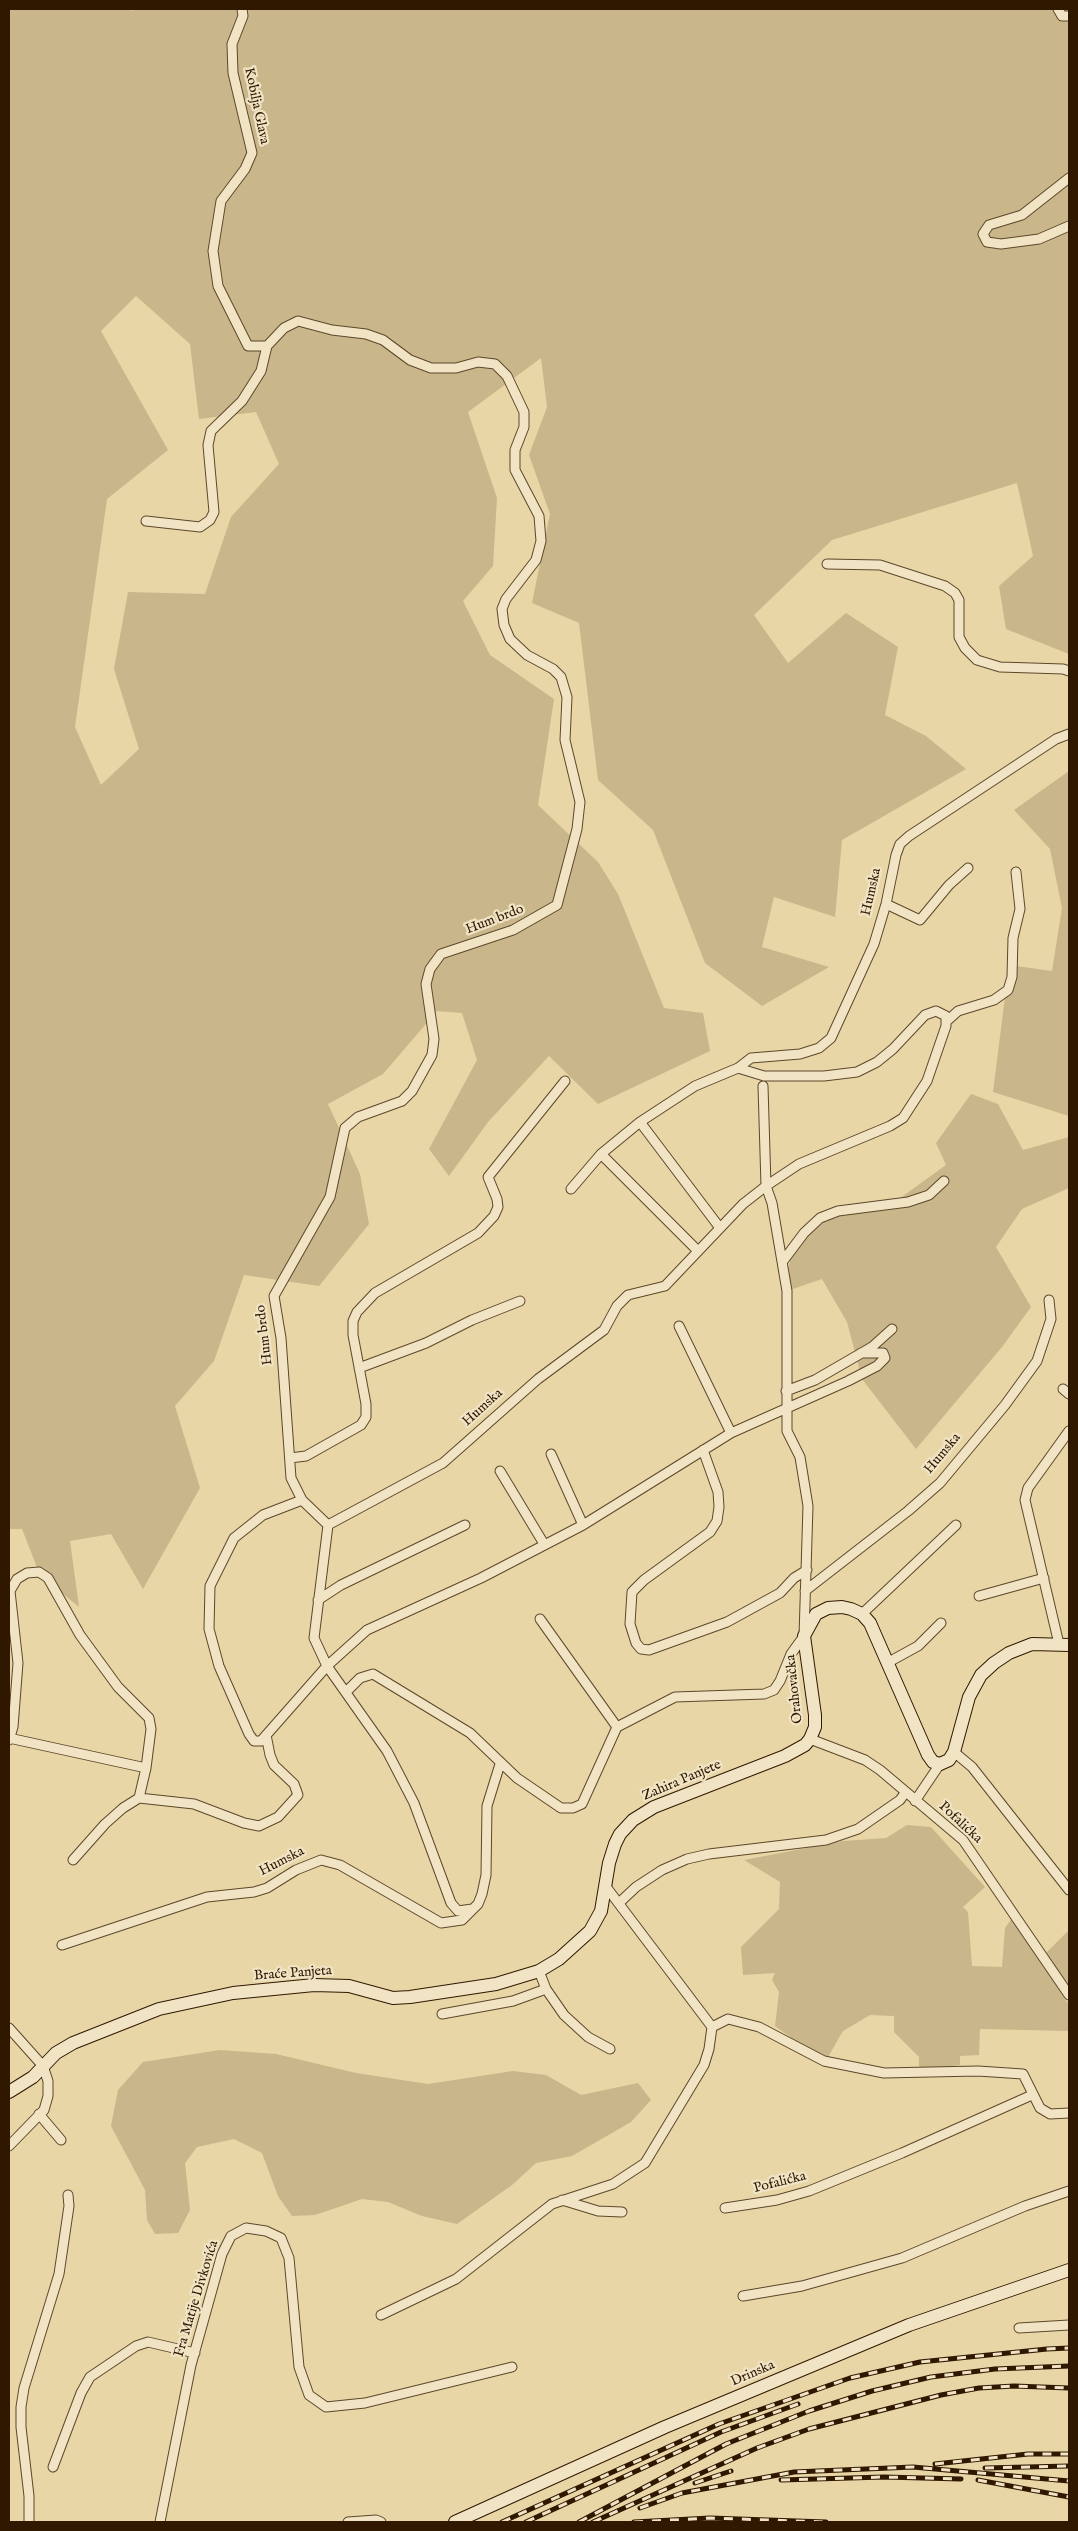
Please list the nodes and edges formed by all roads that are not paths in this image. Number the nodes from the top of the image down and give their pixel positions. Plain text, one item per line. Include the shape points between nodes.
1 (242, 9) edge
2 (1058, 9) edge
3 (1069, 16) edge
4 (1069, 178) edge
5 (1069, 226) edge
6 (267, 346) junction
7 (146, 521) dead end
8 (826, 564) dead end
9 (1069, 671) edge
10 (1069, 734) edge
11 (968, 868) dead end
12 (1016, 872) dead end
13 (886, 904) junction
14 (947, 1021) junction
15 (738, 1068) junction
16 (565, 1081) dead end
17 (763, 1086) dead end
18 (640, 1122) junction
19 (601, 1154) junction
20 (944, 1181) dead end
21 (766, 1186) junction
22 (571, 1189) dead end
23 (720, 1228) junction
24 (698, 1251) junction
25 (783, 1261) junction
26 (1049, 1300) dead end
27 (520, 1302) dead end
28 (679, 1326) dead end
29 (892, 1329) dead end
30 (861, 1353) junction
31 (359, 1368) junction
32 (786, 1391) junction
33 (786, 1407) junction
34 (1069, 1431) edge
35 (731, 1433) junction
36 (703, 1450) junction
37 (551, 1454) dead end
38 (290, 1458) junction
39 (500, 1471) dead end
40 (302, 1500) junction
41 (328, 1525) junction
42 (465, 1525) dead end
43 (583, 1525) junction
44 (956, 1525) dead end
45 (544, 1544) junction
46 (807, 1570) junction
47 (1044, 1578) junction
48 (806, 1591) junction
49 (979, 1596) dead end
50 (318, 1600) junction
51 (862, 1614) junction
52 (540, 1619) dead end
53 (941, 1623) dead end
54 (804, 1636) junction
55 (1064, 1644) edge
56 (888, 1664) junction
57 (327, 1666) junction
58 (346, 1692) junction
59 (617, 1727) junction
60 (266, 1735) junction
61 (9, 1739) edge
62 (810, 1739) junction
63 (954, 1752) junction
64 (500, 1764) junction
65 (940, 1764) junction
66 (146, 1768) junction
67 (905, 1793) junction
68 (138, 1798) junction
69 (915, 1800) junction
70 (73, 1860) dead end
71 (607, 1888) junction
72 (1069, 1890) edge
73 (619, 1903) junction
74 (472, 1909) junction
75 (62, 1945) dead end
76 (539, 1971) junction
77 (546, 1988) junction
78 (1069, 1996) edge
79 (442, 2014) dead end
80 (712, 2027) junction
81 (9, 2028) edge
82 (610, 2049) dead end
83 (43, 2066) junction
84 (9, 2092) edge
85 (1032, 2095) junction
86 (1069, 2113) edge
87 (39, 2114) junction
88 (61, 2140) dead end
89 (9, 2146) edge
90 (1069, 2191) edge
91 (68, 2196) dead end
92 (562, 2200) junction
93 (725, 2208) dead end
94 (622, 2212) dead end
95 (1069, 2270) edge
96 (743, 2296) dead end
97 (380, 2315) dead end
98 (1069, 2325) edge
99 (1019, 2328) dead end
100 (195, 2353) junction
101 (512, 2367) dead end
102 (54, 2467) dead end
103 (29, 2522) edge
104 (160, 2522) edge
105 (348, 2522) edge
106 (381, 2522) edge
107 (455, 2522) edge

1 - 6 street, Kobilja Glava via 243,16 232,44 232,73 252,153 245,169 221,200 212,250 218,286 248,346
2 - 3 street via 1062,16
4 - 5 street via 1022,215 990,225 983,234 987,242 1001,244 1039,239
6 - 7 street via 261,371 242,401 211,430 208,445 214,512 210,520 200,527
6 - 38 street, Hum brdo via 284,328 298,321 366,334 383,340 410,360 432,368 456,368 478,362 495,364 512,384 524,412 524,427 516,450 516,470 539,516 541,541 536,560 506,599 502,610 504,625 510,640 527,655 553,669 563,682 567,697 565,740 580,802 577,828 557,906 513,930 441,954 430,969 426,984 434,1039 432,1055 412,1091 402,1101 358,1117 345,1128 330,1197 274,1296 281,1338
8 - 9 street via 880,565 945,586 960,600 959,637 976,660 1000,667
10 - 13 street, Humska via 1056,739 900,844
11 - 13 street via 949,885 923,919
12 - 14 street via 1020,909 1013,938 1012,977 1008,990 994,1000 958,1011
13 - 15 street, Humska via 874,944 831,1038 819,1048 800,1054 751,1058
14 - 15 street via 941,1012 926,1015 893,1049 857,1072 824,1076 764,1076
14 - 21 street, Humska via 927,1081 903,1118 799,1164
15 - 18 street, Humska via 695,1086
16 - 31 street via 488,1177 497,1199 494,1216 478,1233 376,1293 357,1312 352,1335
17 - 21 street
18 - 19 street, Humska
18 - 23 street
19 - 22 street, Humska
19 - 24 street
20 - 25 street via 929,1194 908,1202 838,1211 820,1218
21 - 23 street, Humska
21 - 25 street
23 - 24 street, Humska
24 - 41 street, Humska via 665,1286 628,1295 617,1306 604,1330 538,1379 443,1463
25 - 32 street via 788,1309
26 - 48 street, Humska via 1050,1319 1037,1361 940,1483
27 - 31 street
28 - 35 street
29 - 30 street
30 - 32 street via 815,1380
30 - 33 street via 883,1353 885,1358 848,1382
31 - 38 street via 366,1404 366,1417 361,1425 306,1456
32 - 33 street
33 - 35 street
33 - 46 street via 787,1431 800,1457 805,1479
34 - 47 street via 1028,1488 1025,1500
35 - 36 street
36 - 43 street
36 - 46 street via 718,1492 720,1507 716,1521 710,1532 632,1592 630,1624 636,1643 649,1650 728,1622 780,1592
37 - 43 street
38 - 40 street, Hum brdo via 291,1478
39 - 45 street
40 - 41 street, Hum brdo
40 - 60 street via 263,1515 234,1538 210,1586 209,1629 219,1666 249,1734 254,1741 261,1742
41 - 50 street
42 - 50 street via 341,1585
43 - 45 street
44 - 51 street
45 - 57 street via 481,1578 367,1630
46 - 48 street
47 - 49 street
47 - 55 street
48 - 54 street
50 - 57 street via 314,1638
51 - 54 street via 842,1606 828,1608 816,1614
51 - 56 street via 870,1623
52 - 59 street
53 - 56 street via 918,1646
54 - 59 street via 791,1654 780,1681 769,1692 675,1697
54 - 62 street, Orahovačka via 816,1714
55 - 63 street via 1032,1644 1009,1653 981,1675 969,1697
56 - 65 street via 928,1755 933,1762
57 - 58 street
57 - 60 street
58 - 64 street via 360,1678 373,1674 470,1733
58 - 74 street via 387,1751 414,1803 450,1903 458,1911
59 - 64 street via 582,1804 573,1808 561,1808
60 - 68 street via 274,1765 294,1784 298,1795 278,1817 259,1826 194,1804
61 - 66 street
61 - 66 street via 13,1727 18,1664 10,1591 17,1579 27,1573 39,1572 48,1578 80,1635 118,1687 149,1718 151,1728
62 - 67 street, Pofalićka via 865,1760
62 - 71 street, Zahira Panjete via 785,1756 662,1804 633,1820 615,1844 609,1863
63 - 65 street via 949,1760
63 - 72 street via 972,1767
64 - 74 street via 487,1806 486,1875 480,1899
65 - 69 street
66 - 68 street
67 - 69 street, Pofalićka
67 - 73 street via 900,1800 858,1829 826,1840 687,1859 662,1870
68 - 70 street via 105,1824
69 - 78 street, Pofalićka via 968,1846
71 - 73 street
71 - 76 street, Zahira Panjete via 602,1911 590,1931 559,1959
73 - 80 street
74 - 75 street, Humska via 462,1920 442,1924 340,1866 322,1860 296,1870 267,1888 207,1897
76 - 77 street
76 - 83 street, Braće Panjeta via 496,1984 410,1997 393,1998 350,1986 314,1985 233,1994 158,2009 96,2032 56,2053
77 - 79 street via 513,2001
77 - 82 street via 564,2015 588,2037
80 - 85 street via 728,2019 759,2027 824,2061 884,2073 978,2071 1023,2074
80 - 92 street via 704,2065 645,2162 613,2184
81 - 83 street
83 - 84 street, Braće Panjeta via 33,2077
83 - 87 street via 48,2096 44,2110
85 - 86 street via 1040,2108 1050,2114
85 - 93 street, Pofalićka via 809,2191
87 - 88 street
87 - 89 street
90 - 96 street via 902,2258 802,2286
91 - 103 street via 59,2274 24,2388 21,2427
92 - 94 street via 598,2211
92 - 97 street via 532,2218 456,2279
95 - 107 street, Drinska via 909,2326 666,2428
98 - 99 street
100 - 101 street, Fra Matije Divkovića via 222,2254 230,2236 246,2228 282,2238 289,2258 299,2367 309,2395 326,2406 365,2403
100 - 102 street via 148,2342 136,2346 90,2377 81,2392
100 - 104 street, Fra Matije Divkovića
105 - 106 street

